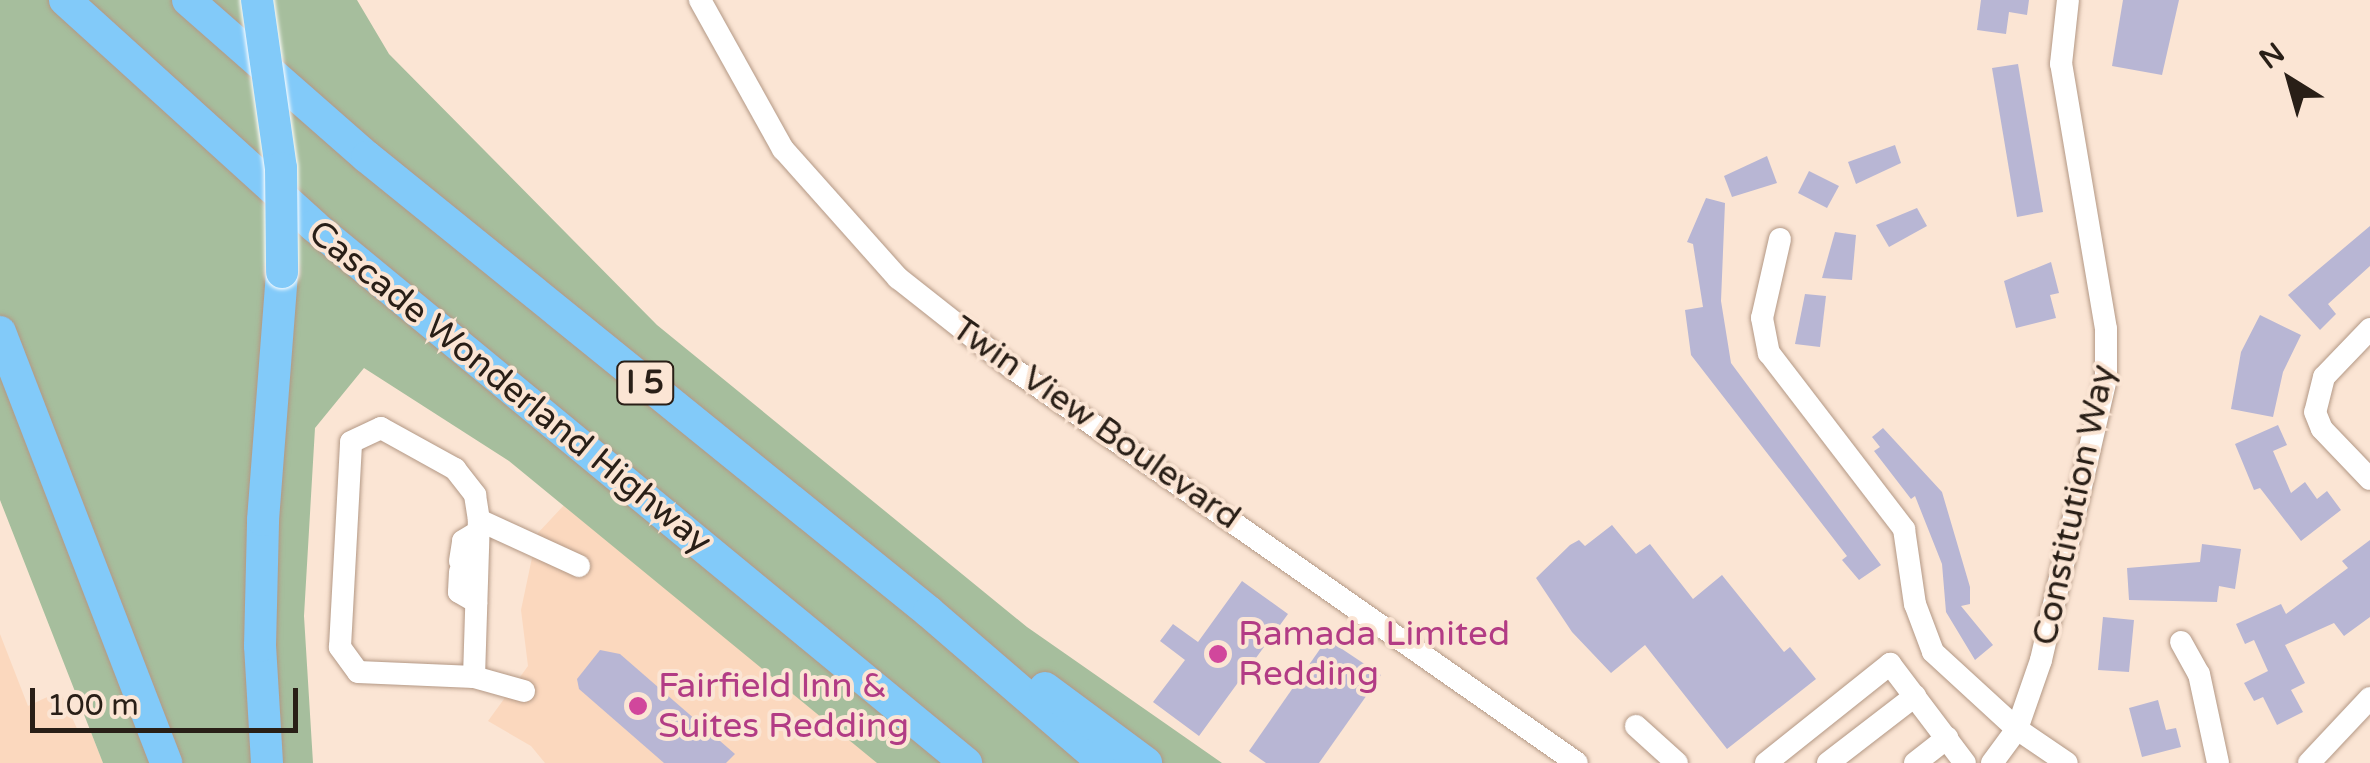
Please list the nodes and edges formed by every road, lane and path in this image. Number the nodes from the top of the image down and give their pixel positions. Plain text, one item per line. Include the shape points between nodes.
1 (65, 0) edge
2 (188, 0) edge
3 (256, 0) edge
4 (700, 0) edge
5 (2068, 0) edge
6 (1780, 240) dead end
7 (2370, 329) edge
8 (0, 332) edge
9 (2370, 480) edge
10 (478, 526) junction
11 (579, 566) dead end
12 (476, 602) junction
13 (930, 612) junction
14 (2181, 642) dead end
15 (850, 667) junction
16 (474, 677) junction
17 (524, 691) dead end
18 (1915, 696) junction
19 (2370, 698) edge
20 (1823, 714) junction
21 (1636, 726) dead end
22 (2017, 729) junction
23 (1947, 738) junction
24 (1848, 747) junction
25 (166, 763) edge
26 (267, 763) edge
27 (937, 763) edge
28 (966, 763) edge
29 (1104, 763) edge
30 (1146, 763) edge
31 (1577, 763) edge
32 (1676, 763) edge
33 (1766, 763) edge
34 (1828, 763) edge
35 (1915, 763) edge
36 (1965, 763) edge
37 (1992, 763) edge
38 (2067, 763) edge
39 (2218, 763) edge
40 (2309, 763) edge

1 - 15 highway, Cascade Wonderland Highway / I 5 via 314,226
2 - 13 highway, I 5 via 367,158
3 - 26 highway, bridge via 282,168 282,272 263,520 260,646
4 - 31 street, Twin View Boulevard via 783,149 898,278 1012,368
5 - 22 street, Constitution Way via 2061,64 2106,328 2106,378 2066,567
6 - 22 street via 1762,318 1769,353 1904,529 1914,604 1933,652
7 - 9 street via 2324,377 2315,412 2322,429
8 - 25 highway
10 - 11 street
10 - 12 street
10 - 12 street via 463,542 459,592
10 - 16 street via 474,495 455,469 382,428 351,442 340,648 358,672
12 - 16 street
13 - 29 highway, I 5
13 - 30 highway via 998,653
14 - 39 street via 2199,674
15 - 27 highway
15 - 28 highway, Cascade Wonderland Highway / I 5
16 - 17 street
18 - 20 street via 1884,665
18 - 23 street
18 - 24 street
19 - 40 street
20 - 24 street
20 - 33 street
21 - 32 street
22 - 37 street, Constitution Way
22 - 38 street
23 - 35 street
23 - 36 street
24 - 34 street

